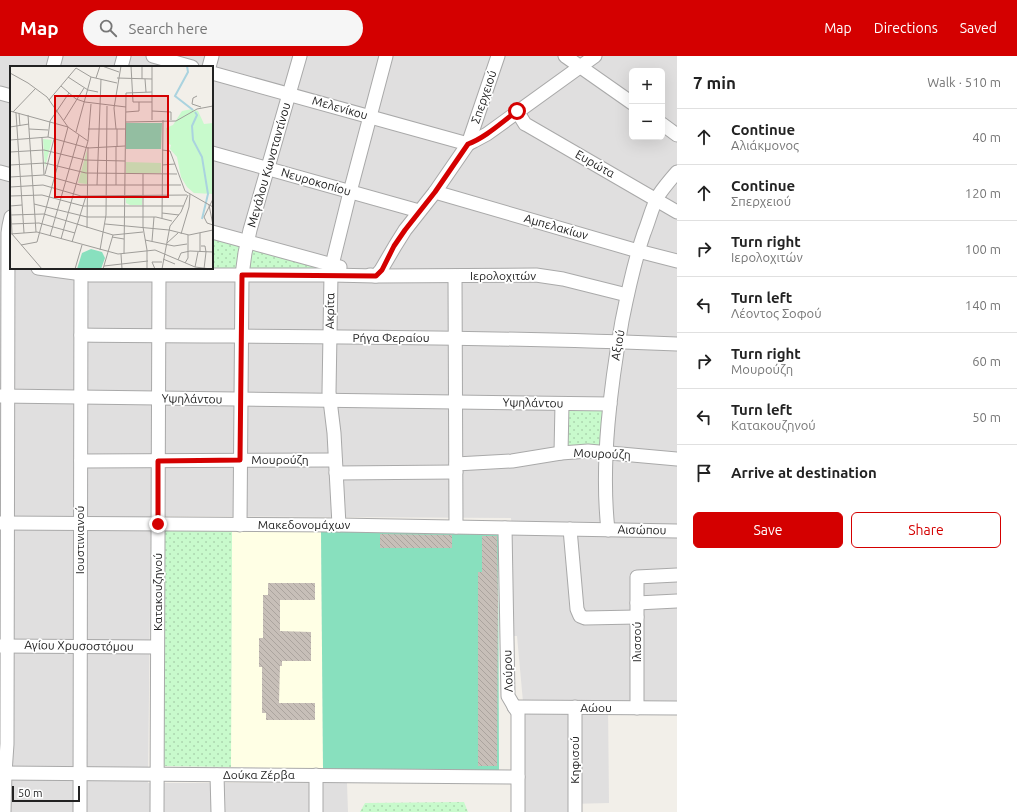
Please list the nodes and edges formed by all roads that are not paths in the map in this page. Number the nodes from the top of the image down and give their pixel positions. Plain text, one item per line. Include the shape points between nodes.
1 (56, 56) edge
2 (124, 56) edge
3 (152, 56) edge
4 (212, 56) edge
5 (300, 56) edge
6 (386, 56) edge
7 (498, 56) edge
8 (565, 56) edge
9 (595, 56) edge
10 (53, 66) edge
11 (121, 66) edge
12 (188, 66) edge
13 (209, 66) edge
14 (580, 66) junction
15 (213, 72) edge
16 (0, 93) edge
17 (289, 94) junction
18 (10, 96) edge
19 (629, 101) edge
20 (517, 111) junction
21 (370, 117) junction
22 (665, 126) edge
23 (677, 135) edge
24 (468, 144) junction
25 (213, 153) edge
26 (268, 169) junction
27 (0, 172) edge
28 (677, 172) edge
29 (10, 175) edge
30 (350, 192) junction
31 (435, 192) junction
32 (656, 200) junction
33 (419, 211) junction
34 (677, 212) edge
35 (10, 221) edge
36 (213, 232) edge
37 (247, 242) junction
38 (638, 251) junction
39 (677, 261) edge
40 (5, 263) edge
41 (52, 269) edge
42 (331, 270) junction
43 (81, 271) edge
44 (159, 272) edge
45 (242, 275) junction
46 (376, 276) junction
47 (455, 276) junction
48 (627, 295) junction
49 (81, 335) junction
50 (159, 336) junction
51 (241, 336) junction
52 (330, 337) junction
53 (456, 338) junction
54 (618, 341) junction
55 (677, 344) edge
56 (4, 396) edge
57 (81, 397) junction
58 (158, 398) junction
59 (241, 399) junction
60 (331, 400) junction
61 (456, 402) junction
62 (562, 404) junction
63 (610, 404) junction
64 (606, 452) junction
65 (561, 453) junction
66 (677, 459) edge
67 (240, 460) junction
68 (81, 461) junction
69 (158, 461) junction
70 (336, 466) junction
71 (456, 468) junction
72 (4, 523) edge
73 (80, 524) junction
74 (158, 524) junction
75 (240, 525) junction
76 (339, 525) junction
77 (456, 527) junction
78 (505, 528) junction
79 (570, 529) junction
80 (608, 530) junction
81 (677, 531) edge
82 (677, 576) edge
83 (677, 601) edge
84 (637, 603) junction
85 (637, 617) junction
86 (4, 646) edge
87 (80, 646) junction
88 (157, 647) junction
89 (514, 707) junction
90 (575, 708) junction
91 (637, 708) junction
92 (677, 708) edge
93 (2, 773) edge
94 (80, 774) junction
95 (157, 774) junction
96 (217, 775) junction
97 (316, 775) junction
98 (518, 777) junction
99 (4, 812) edge
100 (80, 812) edge
101 (157, 812) edge
102 (218, 812) edge
103 (316, 812) edge
104 (518, 812) edge
105 (575, 812) edge

1 - 10 street
2 - 11 street
3 - 12 street
4 - 13 street
5 - 17 street, Μεγάλου Κωνσταντίνου
6 - 21 street, Ακρίτα
7 - 24 street, Σπερχειού
8 - 14 street
9 - 14 street
14 - 19 street
14 - 20 street
15 - 17 street, Μελενίκου
16 - 18 street
17 - 21 street, Μελενίκου
17 - 26 street, Μεγάλου Κωνσταντίνου
20 - 24 street
20 - 32 street, Ευρώτα via 525,124
21 - 24 street, Μελενίκου
21 - 30 street, Ακρίτα
22 - 23 street
24 - 31 street, Σπερχειού
25 - 26 street, Νευροκοπίου
26 - 30 street, Νευροκοπίου
26 - 37 street, Μεγάλου Κωνσταντίνου
27 - 29 street
28 - 32 street, Αξιού
30 - 33 street, Νευροκοπίου
30 - 42 street, Ακρίτα
31 - 33 street, Σπερχειού
31 - 38 street, Αμπελακίων
32 - 34 street, Ευρώτα
32 - 38 street, Αξιού
33 - 46 street, Σπερχειού
35 - 40 street
36 - 37 street, Ιερολοχιτών
37 - 42 street, Ιερολοχιτών
37 - 45 street, Μεγάλου Κωνσταντίνου
38 - 39 street, Αμπελακίων
38 - 48 street, Αξιού
40 - 56 street
41 - 43 street, Ιερολοχιτών
42 - 45 street, Ιερολοχιτών
42 - 46 street, Ιερολοχιτών
42 - 52 street, Ακρίτα
43 - 44 street, Ιερολοχιτών
43 - 49 street, Ιουστινιανού
44 - 45 street, Ιερολοχιτών
44 - 50 street, Κατακουζηνού
45 - 51 street, Μεγάλου Κωνσταντίνου
46 - 47 street, Ιερολοχιτών
47 - 48 street, Ιερολοχιτών via 550,277
47 - 53 street
48 - 54 street, Αξιού
49 - 50 street, Ρήγα Φεραίου
49 - 57 street, Ιουστινιανού
50 - 51 street, Ρήγα Φεραίου
50 - 58 street, Κατακουζηνού
51 - 52 street, Ρήγα Φεραίου
51 - 59 street, Μεγάλου Κωνσταντίνου
52 - 53 street, Ρήγα Φεραίου
52 - 60 street, Ακρίτα
53 - 54 street, Ρήγα Φεραίου
53 - 61 street
54 - 55 street, Ρήγα Φεραίου
54 - 63 street, Αξιού
56 - 57 street, Υψηλάντου
56 - 72 street
57 - 58 street, Υψηλάντου
57 - 68 street, Ιουστινιανού
58 - 59 street, Υψηλάντου
58 - 69 street, Κατακουζηνού
59 - 60 street, Υψηλάντου
59 - 67 street, Μεγάλου Κωνσταντίνου
60 - 61 street, Υψηλάντου
60 - 70 street, Ακρίτα
61 - 62 street, Υψηλάντου
61 - 71 street
62 - 63 street, Υψηλάντου
62 - 65 street
63 - 64 street, Αξιού
64 - 65 street, Μουρούζη
64 - 66 street, Μουρούζη
64 - 80 street, Αξιού
65 - 71 street, Μουρούζη
67 - 69 street, Μουρούζη
67 - 70 street, Μουρούζη
67 - 75 street, Μεγάλου Κωνσταντίνου
68 - 69 street, Μουρούζη
68 - 73 street, Ιουστινιανού
69 - 74 street, Κατακουζηνού
70 - 71 street, Μουρούζη
70 - 76 street, Ακρίτα
71 - 77 street
72 - 73 street, Μακεδονομάχων
72 - 86 street
73 - 74 street, Μακεδονομάχων
73 - 87 street, Ιουστινιανού
74 - 75 street, Μακεδονομάχων
74 - 88 street, Κατακουζηνού
75 - 76 street, Μακεδονομάχων
76 - 77 street, Μακεδονομάχων
77 - 78 street, Μακεδονομάχων
78 - 79 street, Μακεδονομάχων
78 - 89 street, Λούρου via 508,696
79 - 80 street, Μακεδονομάχων
79 - 85 street via 579,615 585,618
80 - 81 street, Αισώπου
82 - 84 street, Ιλισσού via 637,577
83 - 84 street
84 - 85 street, Ιλισσού
85 - 91 street, Ιλισσού
86 - 87 street, Αγίου Χρυσοστόμου
86 - 93 street via 7,744 6,765
87 - 88 street, Αγίου Χρυσοστόμου
87 - 94 street, Ιουστινιανού
88 - 95 street, Κατακουζηνού
89 - 90 street, Αώου
89 - 98 street, Λούρου via 518,713
90 - 91 street, Αώου
90 - 105 street, Κηφισού
91 - 92 street, Αώου
93 - 94 street, Δούκα Ζέρβα
93 - 99 street
94 - 95 street, Δούκα Ζέρβα
94 - 100 street, Ιουστινιανού
95 - 96 street, Δούκα Ζέρβα
95 - 101 street, Κατακουζηνού
96 - 97 street, Δούκα Ζέρβα
96 - 102 street
97 - 98 street, Δούκα Ζέρβα
97 - 103 street
98 - 104 street, Λούρου

